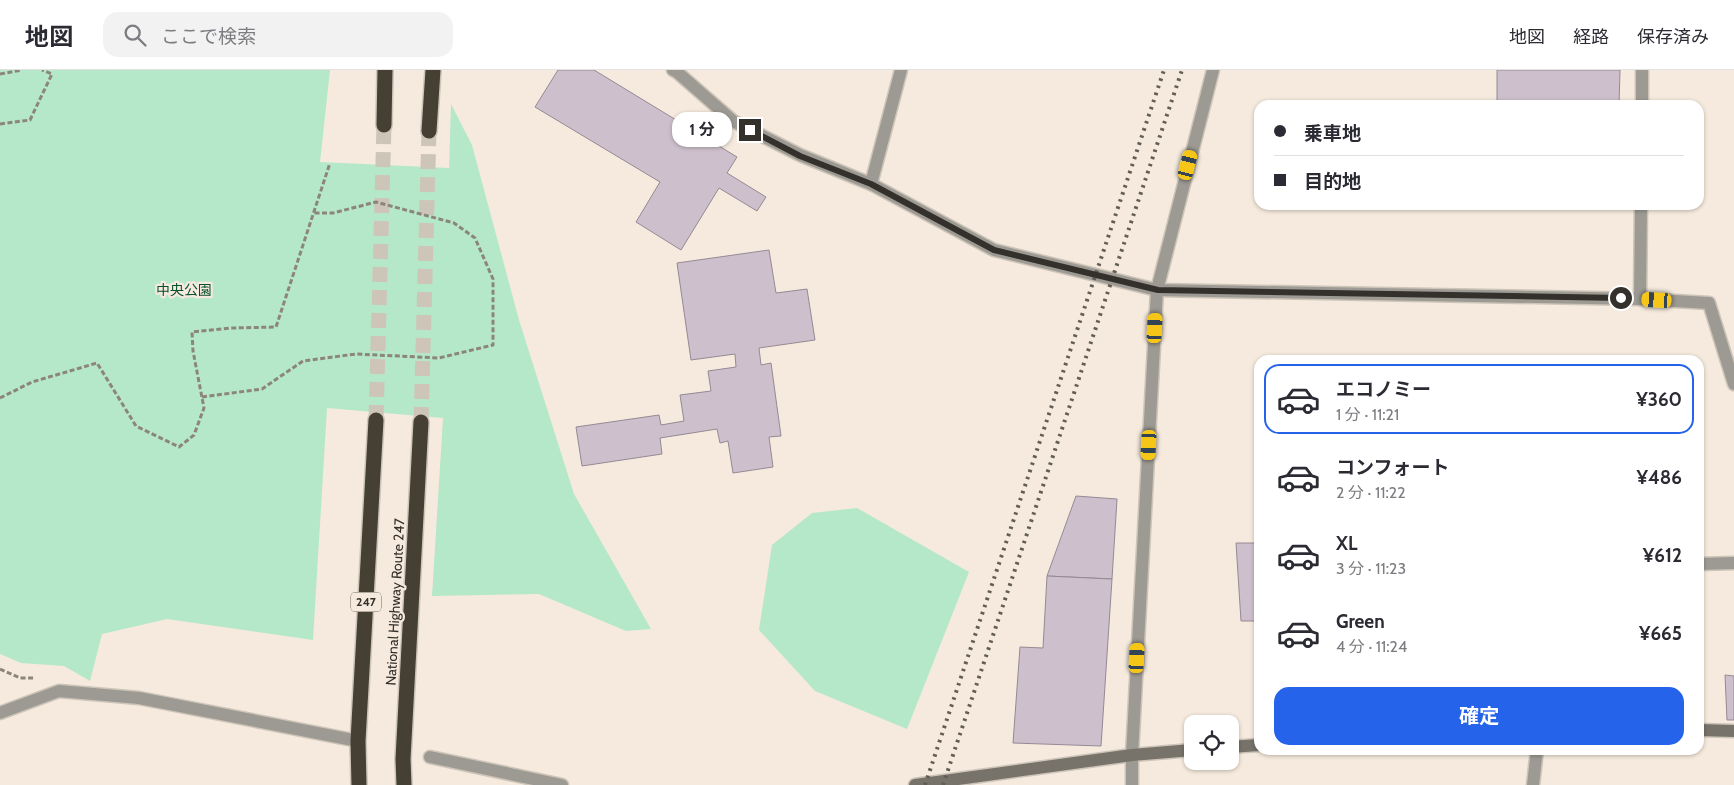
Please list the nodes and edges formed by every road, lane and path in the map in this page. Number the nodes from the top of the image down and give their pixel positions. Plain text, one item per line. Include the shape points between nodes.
1 (22, 70) edge
2 (42, 70) edge
3 (385, 70) edge
4 (433, 70) edge
5 (673, 70) edge
6 (901, 70) edge
7 (1213, 70) edge
8 (1642, 70) edge
9 (0, 74) edge
10 (1642, 100) edge
11 (0, 124) edge
12 (384, 125) tunnel mouth
13 (429, 130) tunnel mouth
14 (330, 162) dead end
15 (871, 184) junction
16 (1641, 210) edge
17 (313, 213) junction
18 (1158, 290) junction
19 (1640, 299) junction
20 (1734, 384) edge
21 (202, 397) junction
22 (0, 398) edge
23 (376, 420) tunnel mouth
24 (421, 422) tunnel mouth
25 (1734, 563) edge
26 (1704, 564) edge
27 (0, 669) edge
28 (59, 691) junction
29 (0, 713) edge
30 (1704, 730) edge
31 (1734, 731) edge
32 (358, 741) junction
33 (1254, 745) edge
34 (1239, 746) edge
35 (1184, 751) edge
36 (1132, 755) junction
37 (1536, 755) edge
38 (430, 757) dead end
39 (358, 785) edge
40 (404, 785) edge
41 (562, 785) edge
42 (915, 785) edge
43 (1132, 785) edge
44 (1533, 785) edge

1 - 9 path
2 - 11 path via 52,74 30,120
3 - 12 highway
4 - 13 highway
5 - 15 street via 733,122 800,156
6 - 15 street
7 - 18 street
8 - 10 street
14 - 17 path
15 - 18 street via 994,250
16 - 19 street
17 - 21 path via 276,327 192,332
17 - 21 path via 333,213 376,202 454,223 475,238 493,278 493,345 439,358 356,354 303,361 262,389
18 - 19 street
18 - 36 street
19 - 20 street via 1709,303
21 - 22 path via 204,408 194,436 179,447 136,426 96,363 32,382
23 - 32 highway, 247
24 - 40 highway, National Highway Route 247
25 - 26 street
27 - 28 path via 20,678 53,678
28 - 29 street
28 - 32 street via 139,698
30 - 31 street
32 - 39 highway, 247
33 - 34 street
35 - 36 street
36 - 42 street
36 - 43 street
37 - 44 street
38 - 41 street

